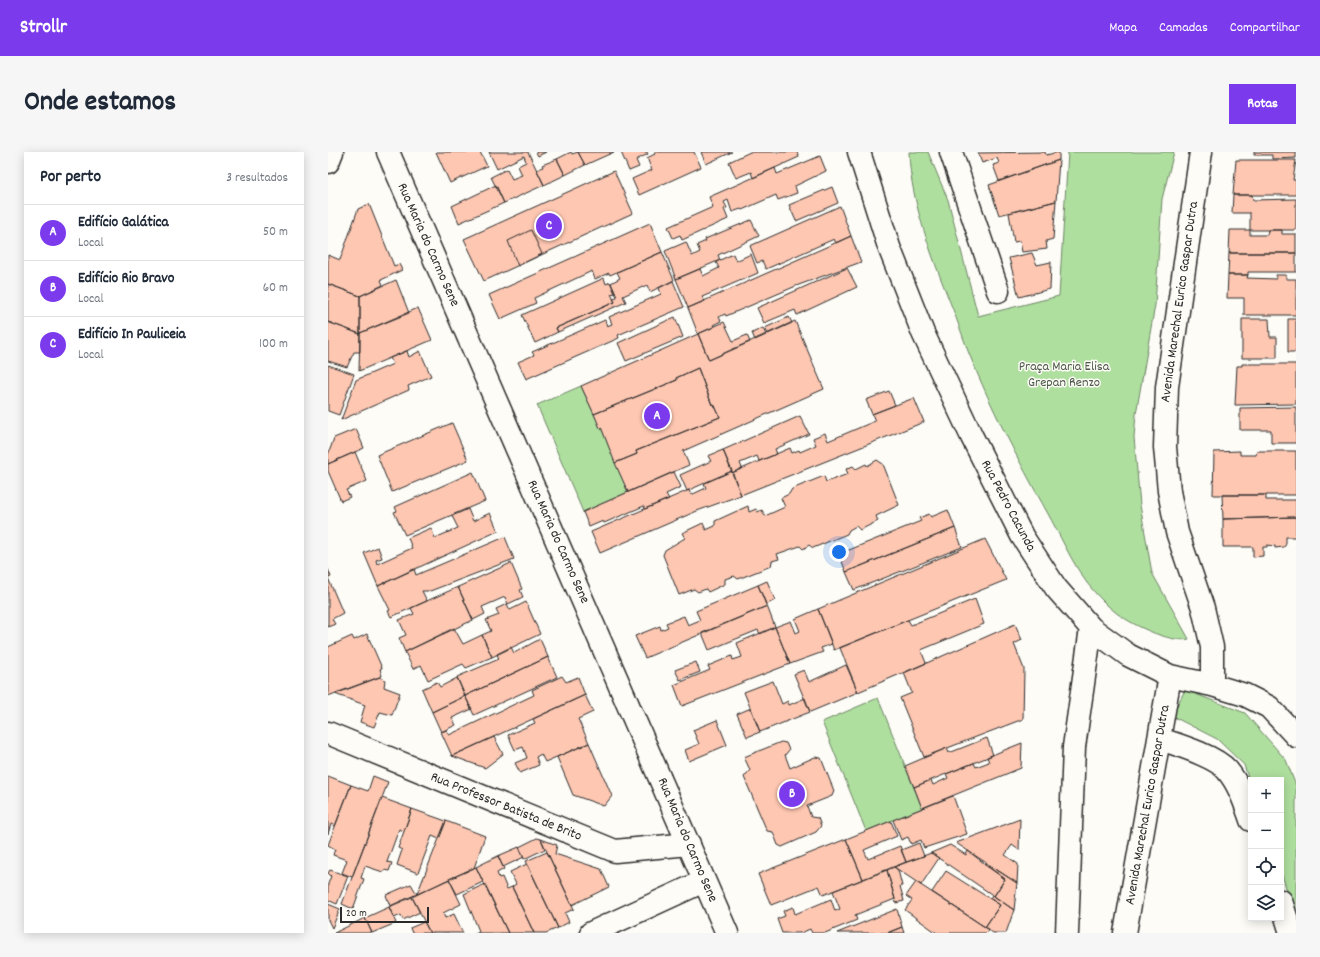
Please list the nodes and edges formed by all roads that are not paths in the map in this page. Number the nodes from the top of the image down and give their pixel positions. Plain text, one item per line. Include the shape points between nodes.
1 (332, 152) edge
2 (388, 152) edge
3 (858, 152) edge
4 (951, 152) edge
5 (1201, 152) edge
6 (328, 162) edge
7 (998, 291) dead end
8 (1090, 628) junction
9 (1170, 676) junction
10 (1212, 685) junction
11 (328, 733) edge
12 (1296, 736) edge
13 (1160, 739) junction
14 (1248, 813) edge
15 (689, 844) junction
16 (704, 881) junction
17 (1284, 911) edge
18 (591, 933) edge
19 (727, 933) edge
20 (1067, 933) edge
21 (1125, 933) edge
22 (1291, 933) edge

1 - 6 street
2 - 15 street, Rua Maria do Carmo Sene
3 - 8 street, Rua Pedro Cacunda via 889,248 923,334 972,437 1022,536 1056,588
4 - 7 street
5 - 10 street, Avenida Marechal Eurico Gaspar Dutra via 1167,387 1165,447 1169,491 1177,532 1203,608 1212,647
8 - 9 street, Rua Pedro Cacunda via 1128,655
8 - 20 street via 1074,747
9 - 10 street, Rua Pedro Cacunda
9 - 13 street, Avenida Marechal Eurico Gaspar Dutra
10 - 12 street, Rua Pedro Cacunda via 1245,695 1269,707
11 - 15 street, Rua Professor Batista de Brito via 615,851
13 - 14 street via 1201,753 1226,769 1239,788
13 - 21 street, Avenida Marechal Eurico Gaspar Dutra
15 - 16 street, Rua Maria do Carmo Sene
16 - 18 street
16 - 19 street, Rua Maria do Carmo Sene
17 - 22 street

